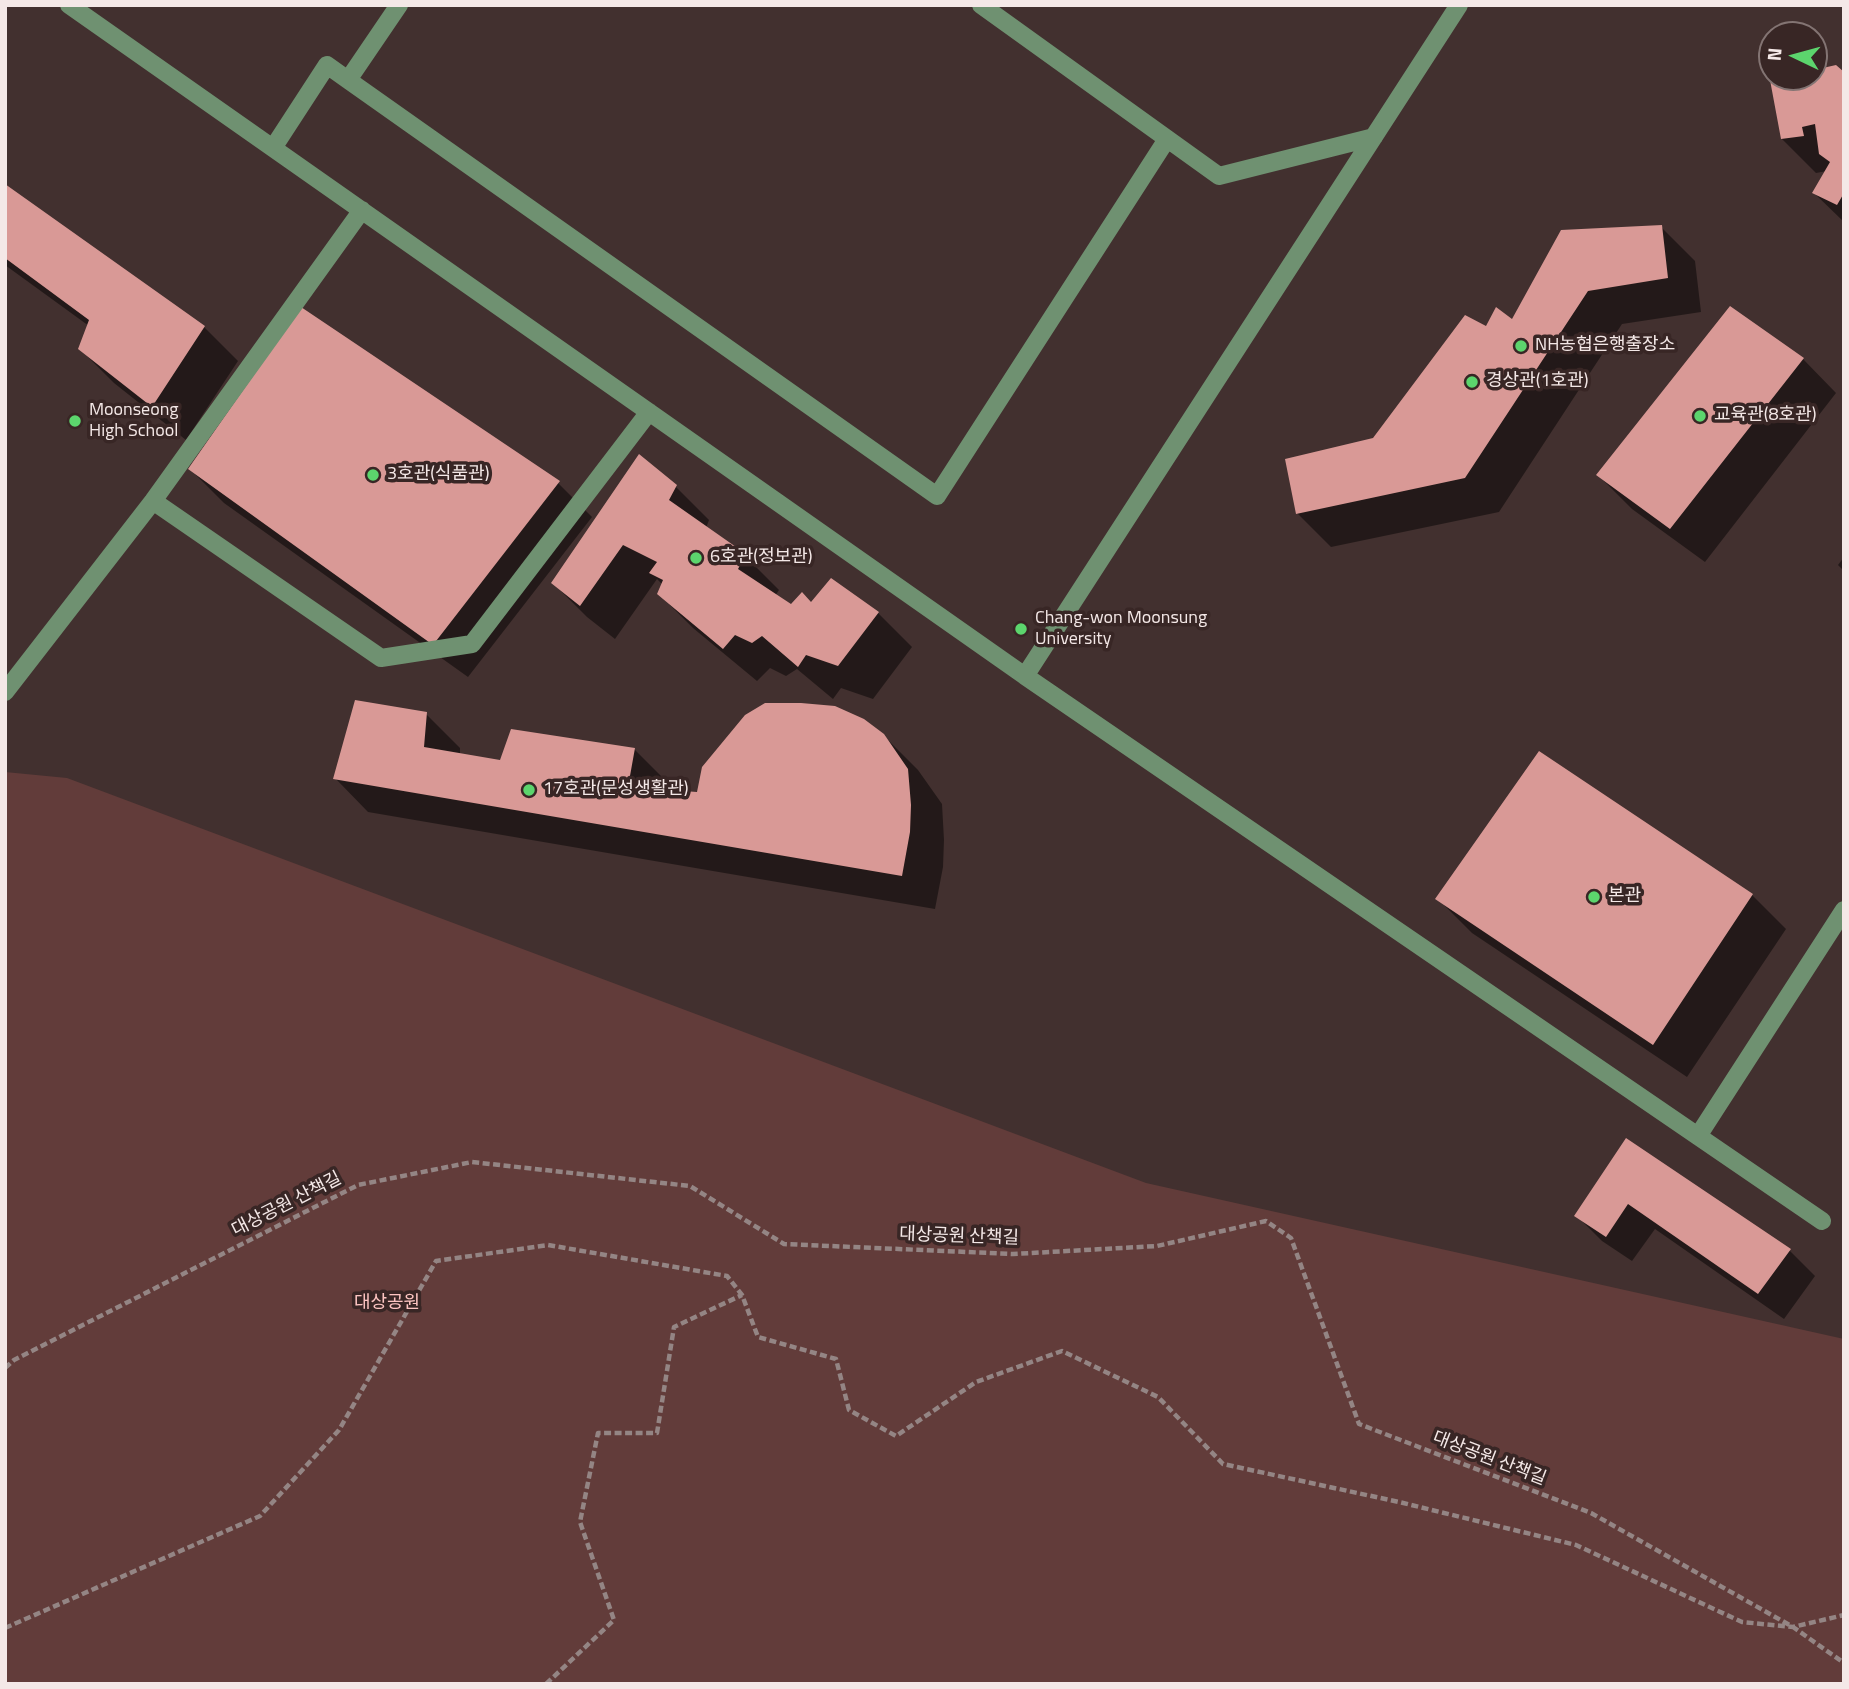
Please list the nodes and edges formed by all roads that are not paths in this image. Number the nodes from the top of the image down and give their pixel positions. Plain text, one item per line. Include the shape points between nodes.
1 (69, 5) edge
2 (399, 5) edge
3 (981, 5) edge
4 (1459, 5) edge
5 (348, 80) junction
6 (1374, 137) junction
7 (1167, 139) junction
8 (273, 148) junction
9 (362, 210) junction
10 (649, 412) junction
11 (153, 501) junction
12 (1025, 676) junction
13 (5, 692) edge
14 (1844, 910) edge
15 (1698, 1136) junction
16 (1822, 1221) dead end

1 - 8 street
2 - 5 street
3 - 7 street
4 - 6 street
5 - 7 street via 937,496
5 - 8 street via 327,65
6 - 7 street via 1219,176
6 - 12 street
8 - 9 street
9 - 10 street
9 - 11 street
10 - 11 street via 472,644 381,658
10 - 12 street
11 - 13 street
12 - 15 street
14 - 15 street
15 - 16 street

